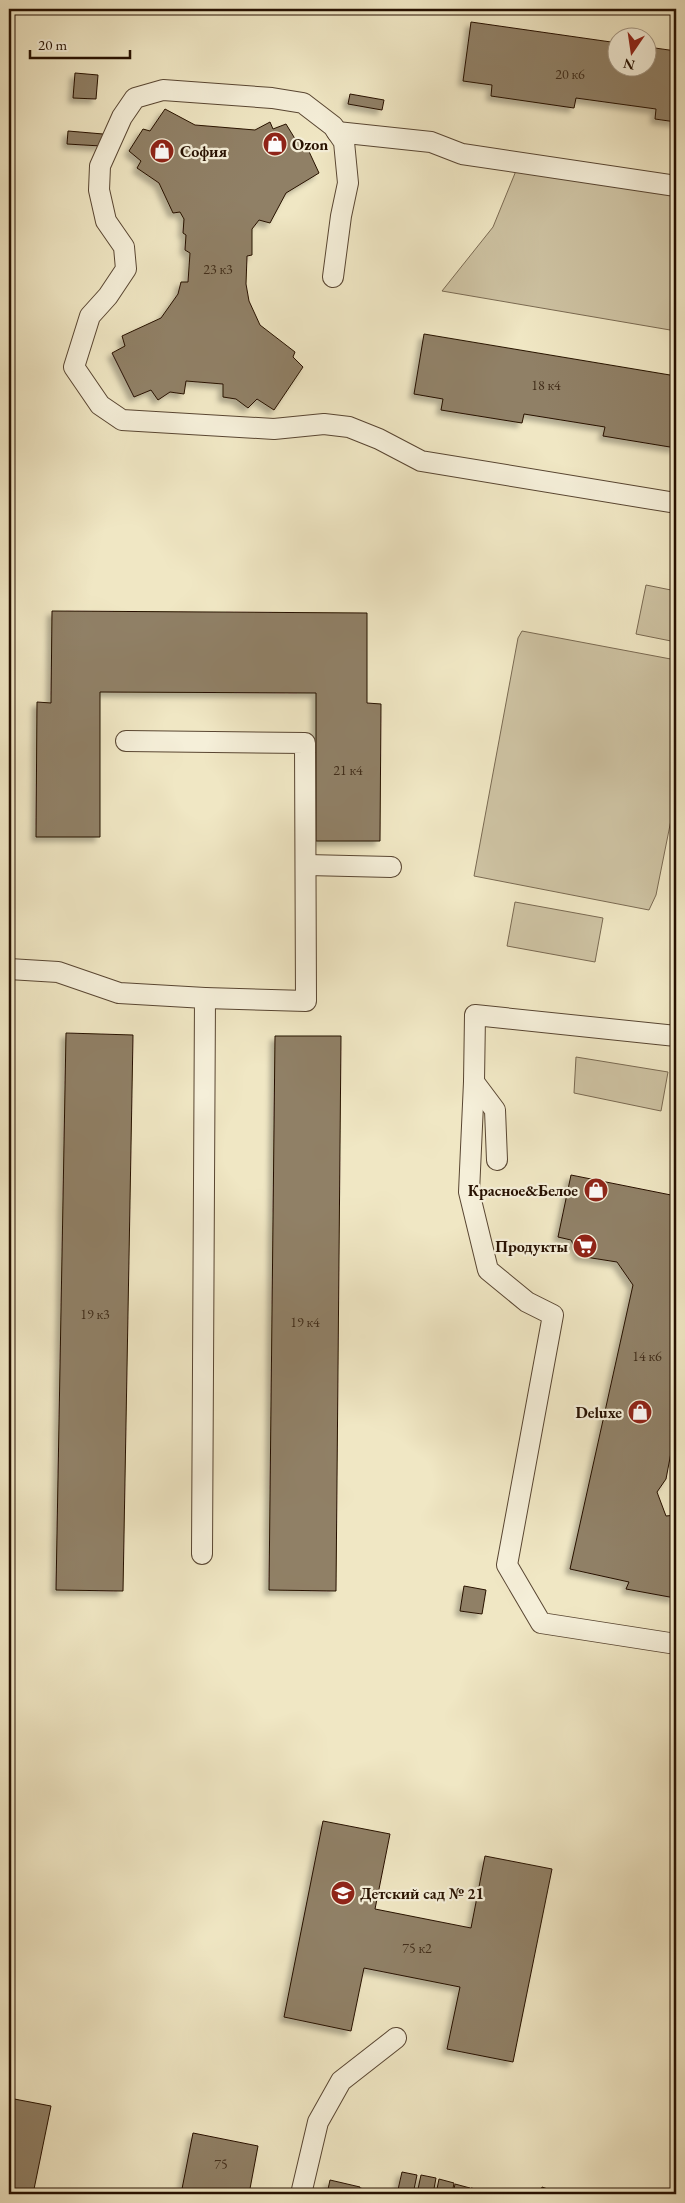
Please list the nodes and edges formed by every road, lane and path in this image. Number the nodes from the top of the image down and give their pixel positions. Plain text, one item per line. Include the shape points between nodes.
1 (337, 132) junction
2 (676, 186) edge
3 (333, 277) dead end
4 (676, 503) edge
5 (126, 741) dead end
6 (307, 864) junction
7 (391, 867) dead end
8 (9, 969) edge
9 (205, 998) junction
10 (676, 1036) edge
11 (474, 1082) junction
12 (496, 1160) dead end
13 (202, 1554) dead end
14 (676, 1644) edge
15 (396, 2038) dead end
16 (302, 2194) edge

1 - 2 lane via 431,142 462,154
1 - 3 lane via 344,142 348,183
1 - 4 lane via 303,103 164,90 135,98 122,117 100,166 99,190 106,221 124,247 126,269 90,316 74,366 100,405 122,420 274,429 324,424 349,426 421,461
5 - 6 lane via 305,744
6 - 7 lane
6 - 9 lane via 306,1001
8 - 9 lane via 58,972 119,993
9 - 13 lane
10 - 11 lane via 475,1015
11 - 12 lane via 495,1110
11 - 14 lane via 469,1192 488,1270 527,1302 553,1314 507,1564 541,1623
15 - 16 lane via 341,2081 318,2122

